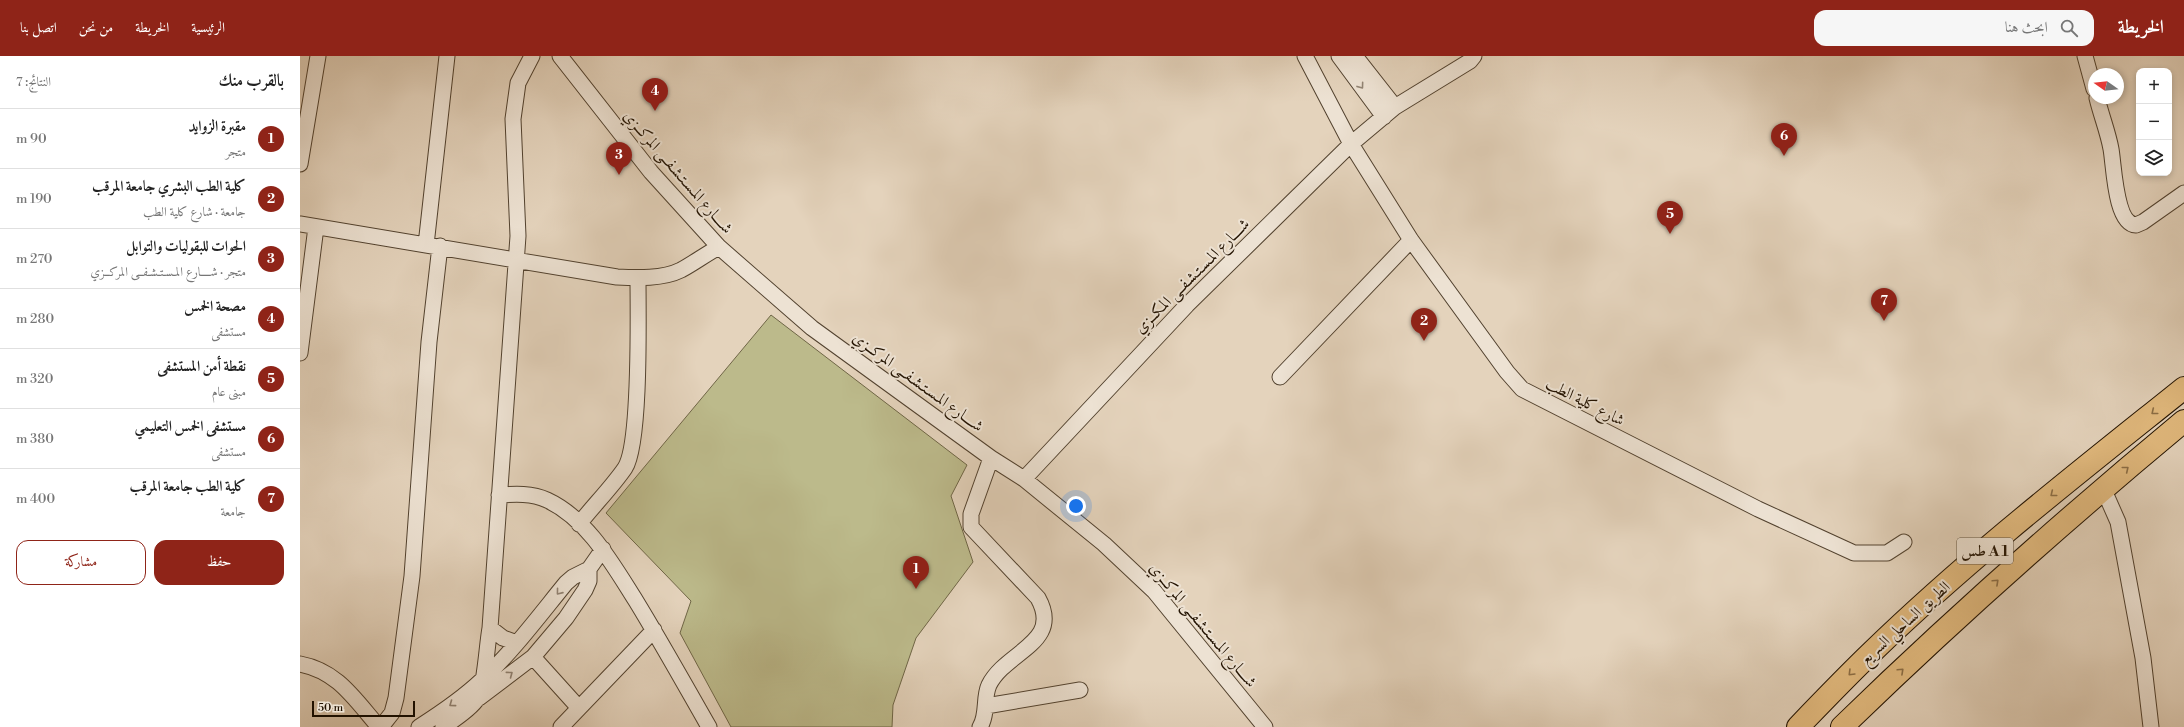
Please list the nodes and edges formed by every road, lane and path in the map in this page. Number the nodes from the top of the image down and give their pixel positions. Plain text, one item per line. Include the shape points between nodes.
1 (318, 56) edge
2 (447, 56) edge
3 (532, 56) edge
4 (560, 56) edge
5 (1305, 56) edge
6 (1339, 56) edge
7 (1356, 56) edge
8 (1474, 56) edge
9 (2085, 56) edge
10 (2088, 68) edge
11 (2099, 104) edge
12 (1395, 107) junction
13 (1384, 117) junction
14 (1351, 144) junction
15 (300, 164) edge
16 (2184, 193) edge
17 (300, 224) edge
18 (316, 227) junction
19 (1411, 240) junction
20 (433, 245) junction
21 (719, 247) junction
22 (516, 260) junction
23 (638, 278) junction
24 (300, 352) edge
25 (1280, 377) dead end
26 (2184, 388) edge
27 (2184, 421) edge
28 (991, 458) junction
29 (1024, 479) junction
30 (2103, 488) junction
31 (500, 495) junction
32 (578, 524) junction
33 (1904, 542) dead end
34 (603, 549) junction
35 (589, 569) junction
36 (490, 628) junction
37 (654, 630) junction
38 (517, 643) junction
39 (533, 657) junction
40 (300, 664) edge
41 (482, 680) junction
42 (1080, 690) dead end
43 (479, 698) junction
44 (986, 706) junction
45 (579, 708) junction
46 (380, 727) edge
47 (419, 727) edge
48 (444, 727) edge
49 (561, 727) edge
50 (709, 727) edge
51 (980, 727) edge
52 (1265, 727) edge
53 (1798, 727) edge
54 (1842, 727) edge
55 (2151, 727) edge

1 - 15 street
2 - 20 street
3 - 22 street via 518,84 513,119 518,205
4 - 21 street, شــــارع المـسـتـشـفــى المركــزي via 651,172
5 - 14 street, شارع كلية الطب
6 -> 13 street
7 - 12 street
8 - 12 street, شــــارع المـسـتـشـفــى المكــزي via 1470,61
9 - 10 street
11 - 16 street via 2111,149 2115,188 2123,214 2129,222 2136,225 2143,222
12 - 13 street, شــــارع المـسـتـشـفــى المكــزي
13 - 14 street, شــــارع المـسـتـشـفــى المكــزي
14 - 19 street, شارع كلية الطب
14 - 29 street, شــــارع المـسـتـشـفــى المكــزي via 1187,306
17 - 18 street
18 - 20 street
18 - 24 street
19 - 25 street
19 - 33 street, شارع كلية الطب via 1506,372 1522,389 1758,509 1854,554 1887,553
20 - 22 street
20 - 46 street via 429,342 412,576 396,698 392,713
21 - 23 street via 681,270
21 - 28 street, شــــارع المـسـتـشـفــى المركــزي via 812,328
22 - 23 street via 617,277
22 - 31 street
23 - 32 street via 634,420 628,460 626,467
26 -> 53 highway, الطريق الساحلي السريع / طس A 1 via 2035,508 1949,583 1872,651
30 -> 27 highway, الطريق الساحلي السريع / طس A 1
28 - 29 street, شــــارع المـسـتـشـفــى المركــزي
28 - 44 street via 970,514 971,527 1038,598 1044,608 1045,621 1043,631 1034,641 999,670 986,692
29 - 52 street, شــــارع المـسـتـشـفــى المركــزي via 1104,544 1154,591
54 -> 30 highway, الطريق الساحلي السريع / طس A 1 via 2000,578
30 - 55 street via 2118,522 2143,658
31 - 32 street via 524,494 546,499 559,506
31 - 36 street
32 - 34 street
34 - 35 street
34 - 37 street
35 -> 38 street via 566,583
35 - 39 street via 589,582 585,590 566,618
36 - 38 street via 503,638
36 - 41 street
37 - 45 street
37 - 50 street
38 - 41 street
43 -> 39 street
39 - 45 street
40 - 46 street via 316,667 338,680
41 - 43 street
41 -> 47 street
42 - 44 street
43 - 48 street
44 - 51 street
45 - 49 street

